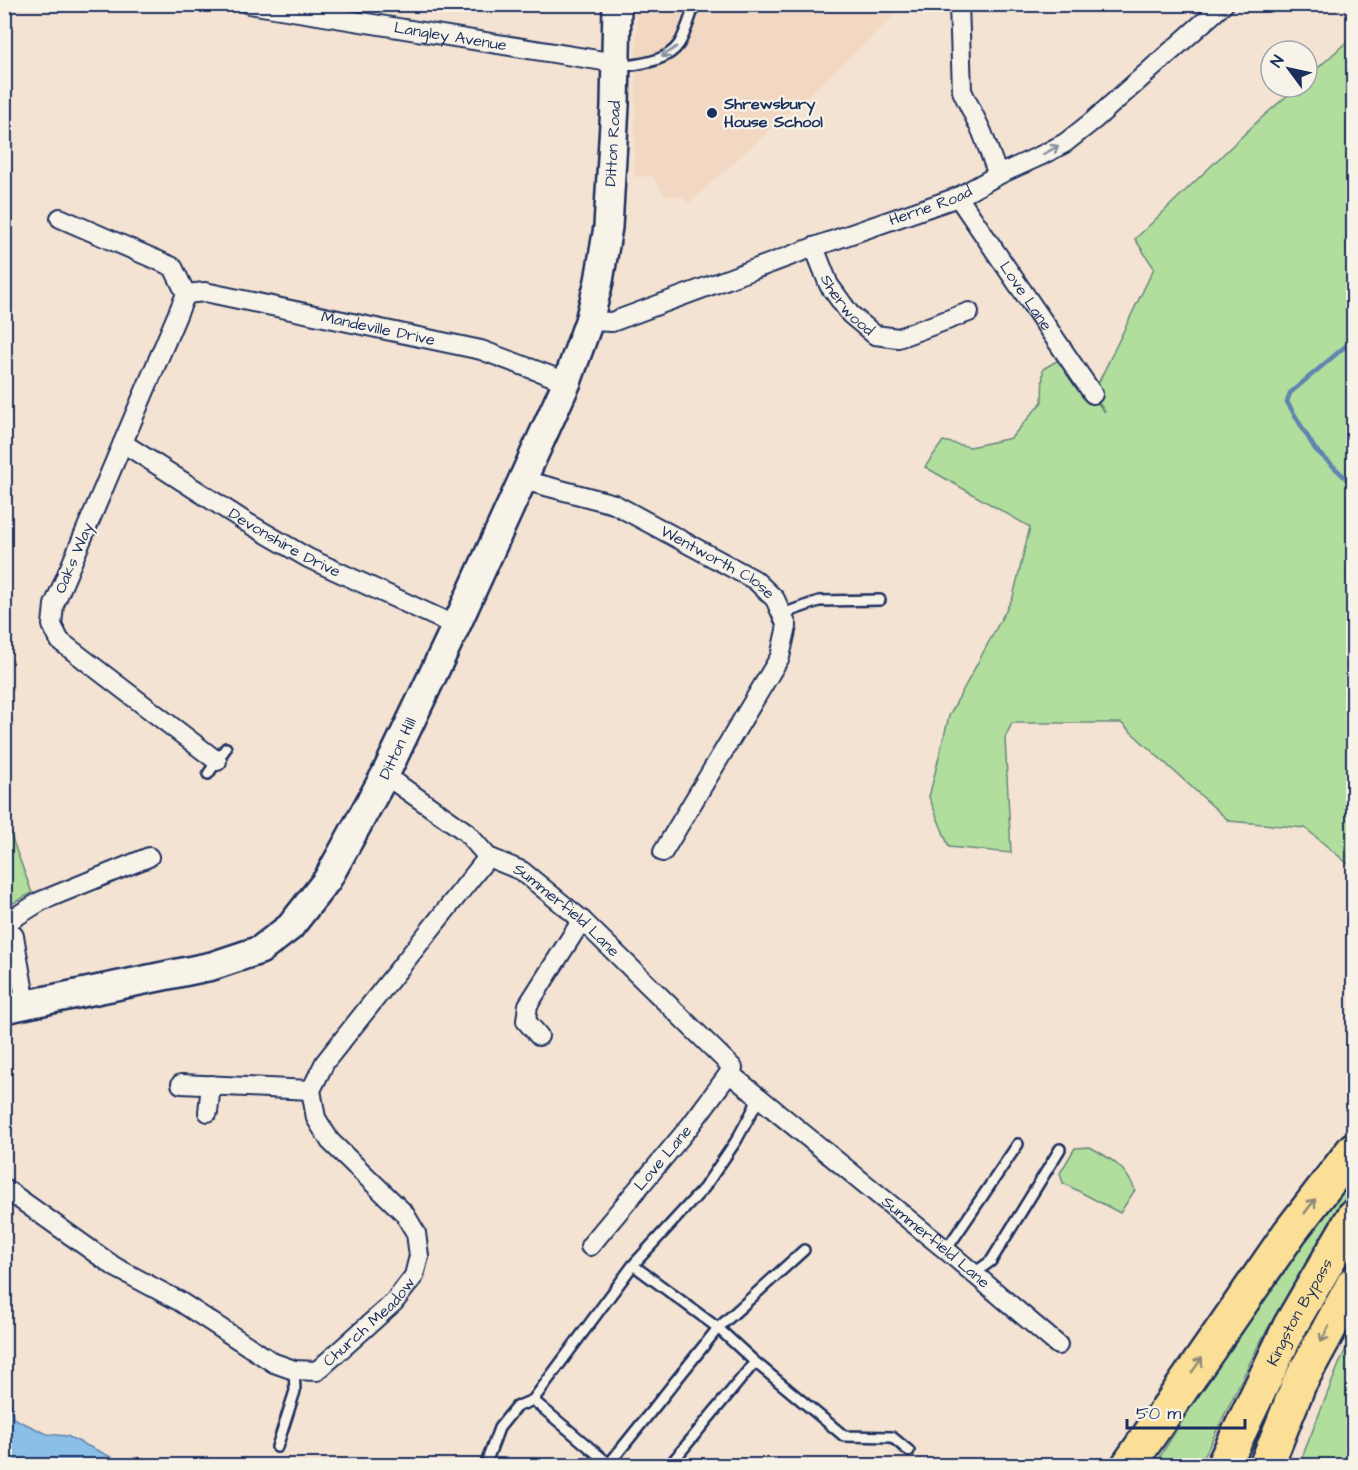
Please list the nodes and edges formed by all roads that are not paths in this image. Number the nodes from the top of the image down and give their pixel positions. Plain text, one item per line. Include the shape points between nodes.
1 (249, 4) edge
2 (617, 4) edge
3 (695, 4) edge
4 (959, 4) edge
5 (1224, 4) edge
6 (616, 65) junction
7 (998, 175) junction
8 (958, 197) junction
9 (60, 219) dead end
10 (814, 247) junction
11 (599, 281) joint
12 (186, 294) junction
13 (969, 312) dead end
14 (589, 321) junction
15 (567, 382) junction
16 (1093, 393) dead end
17 (123, 442) junction
18 (523, 480) junction
19 (880, 600) dead end
20 (782, 614) junction
21 (456, 626) junction
22 (217, 761) dead end
23 (385, 775) junction
24 (663, 852) dead end
25 (148, 857) dead end
26 (488, 857) junction
27 (582, 920) junction
28 (4, 924) edge
29 (15, 1007) edge
30 (539, 1036) dead end
31 (731, 1070) junction
32 (181, 1084) dead end
33 (211, 1085) junction
34 (311, 1090) junction
35 (757, 1098) junction
36 (208, 1112) dead end
37 (1018, 1144) dead end
38 (1060, 1149) dead end
39 (1353, 1149) edge
40 (4, 1188) edge
41 (1353, 1216) edge
42 (590, 1246) dead end
43 (804, 1250) dead end
44 (946, 1250) junction
45 (633, 1265) junction
46 (973, 1274) junction
47 (1353, 1283) edge
48 (718, 1328) junction
49 (1058, 1345) dead end
50 (755, 1362) junction
51 (294, 1370) junction
52 (533, 1400) junction
53 (1250, 1410) junction
54 (277, 1447) dead end
55 (909, 1451) dead end
56 (610, 1465) edge
57 (485, 1466) edge
58 (669, 1466) edge
59 (1128, 1466) edge
60 (1223, 1466) edge
61 (1230, 1466) edge
62 (1266, 1466) edge

1 - 6 street, Langley Avenue
2 - 6 street, Ditton Road
3 -> 6 lane via 679,44 668,55 640,64
4 - 7 street via 962,91
7 -> 5 street, Herne Road via 1065,142
6 - 11 street, Ditton Road via 608,226
7 - 8 street, Herne Road
8 - 10 street, Herne Road
8 - 16 street, Love Lane
9 - 12 street via 173,267
10 - 13 street, Sherwood via 829,285 850,314 875,334 898,338
10 - 14 street, Herne Road via 612,322
11 - 14 street, Ditton Hill
12 - 15 street, Mandeville Drive via 205,292 481,350
12 - 17 street, Oaks Way
14 - 15 street, Ditton Hill
15 - 18 street, Ditton Hill
17 - 21 street, Devonshire Drive via 308,558
17 - 22 street, Oaks Way via 54,605 52,626 60,641
18 - 20 street, Wentworth Close via 614,504 754,580 775,599
18 - 21 street, Ditton Hill
19 - 20 lane via 819,601
20 - 24 street, Wentworth Close via 787,626 780,657
21 - 23 street, Ditton Hill
23 - 26 street, Summerfield Lane via 466,832
23 - 29 street, Ditton Hill via 327,880 290,927 260,950 212,966
25 - 28 street via 41,901
26 - 27 street, Summerfield Lane via 522,871
26 - 34 street via 325,1062
27 - 30 street via 528,1005 526,1021
27 - 31 street, Summerfield Lane
28 - 29 street via 14,936
31 - 35 street, Summerfield Lane
31 - 42 street, Love Lane via 690,1126
32 - 33 street
33 - 34 street
33 - 36 street
34 - 51 street, Church Meadow via 316,1118 330,1141 404,1213 416,1233 419,1256 414,1276 394,1302 317,1371
35 - 44 street, Summerfield Lane
35 - 45 lane via 736,1141 704,1188
37 - 44 lane
38 - 46 lane via 991,1261
59 -> 39 highway via 1290,1232
40 - 51 street via 115,1267 179,1301 274,1363
41 - 53 highway, Kingston Bypass via 1290,1326
43 - 48 lane
44 - 46 street, Summerfield Lane
45 - 48 lane
45 - 52 lane
46 - 49 street, Summerfield Lane
47 -> 62 highway via 1299,1384
48 - 50 lane
48 - 56 lane
50 - 55 lane via 844,1436 892,1437
50 - 58 lane
51 - 54 lane via 295,1390
52 - 56 lane
52 - 57 lane via 516,1407 499,1428
53 - 60 highway
53 - 61 highway

